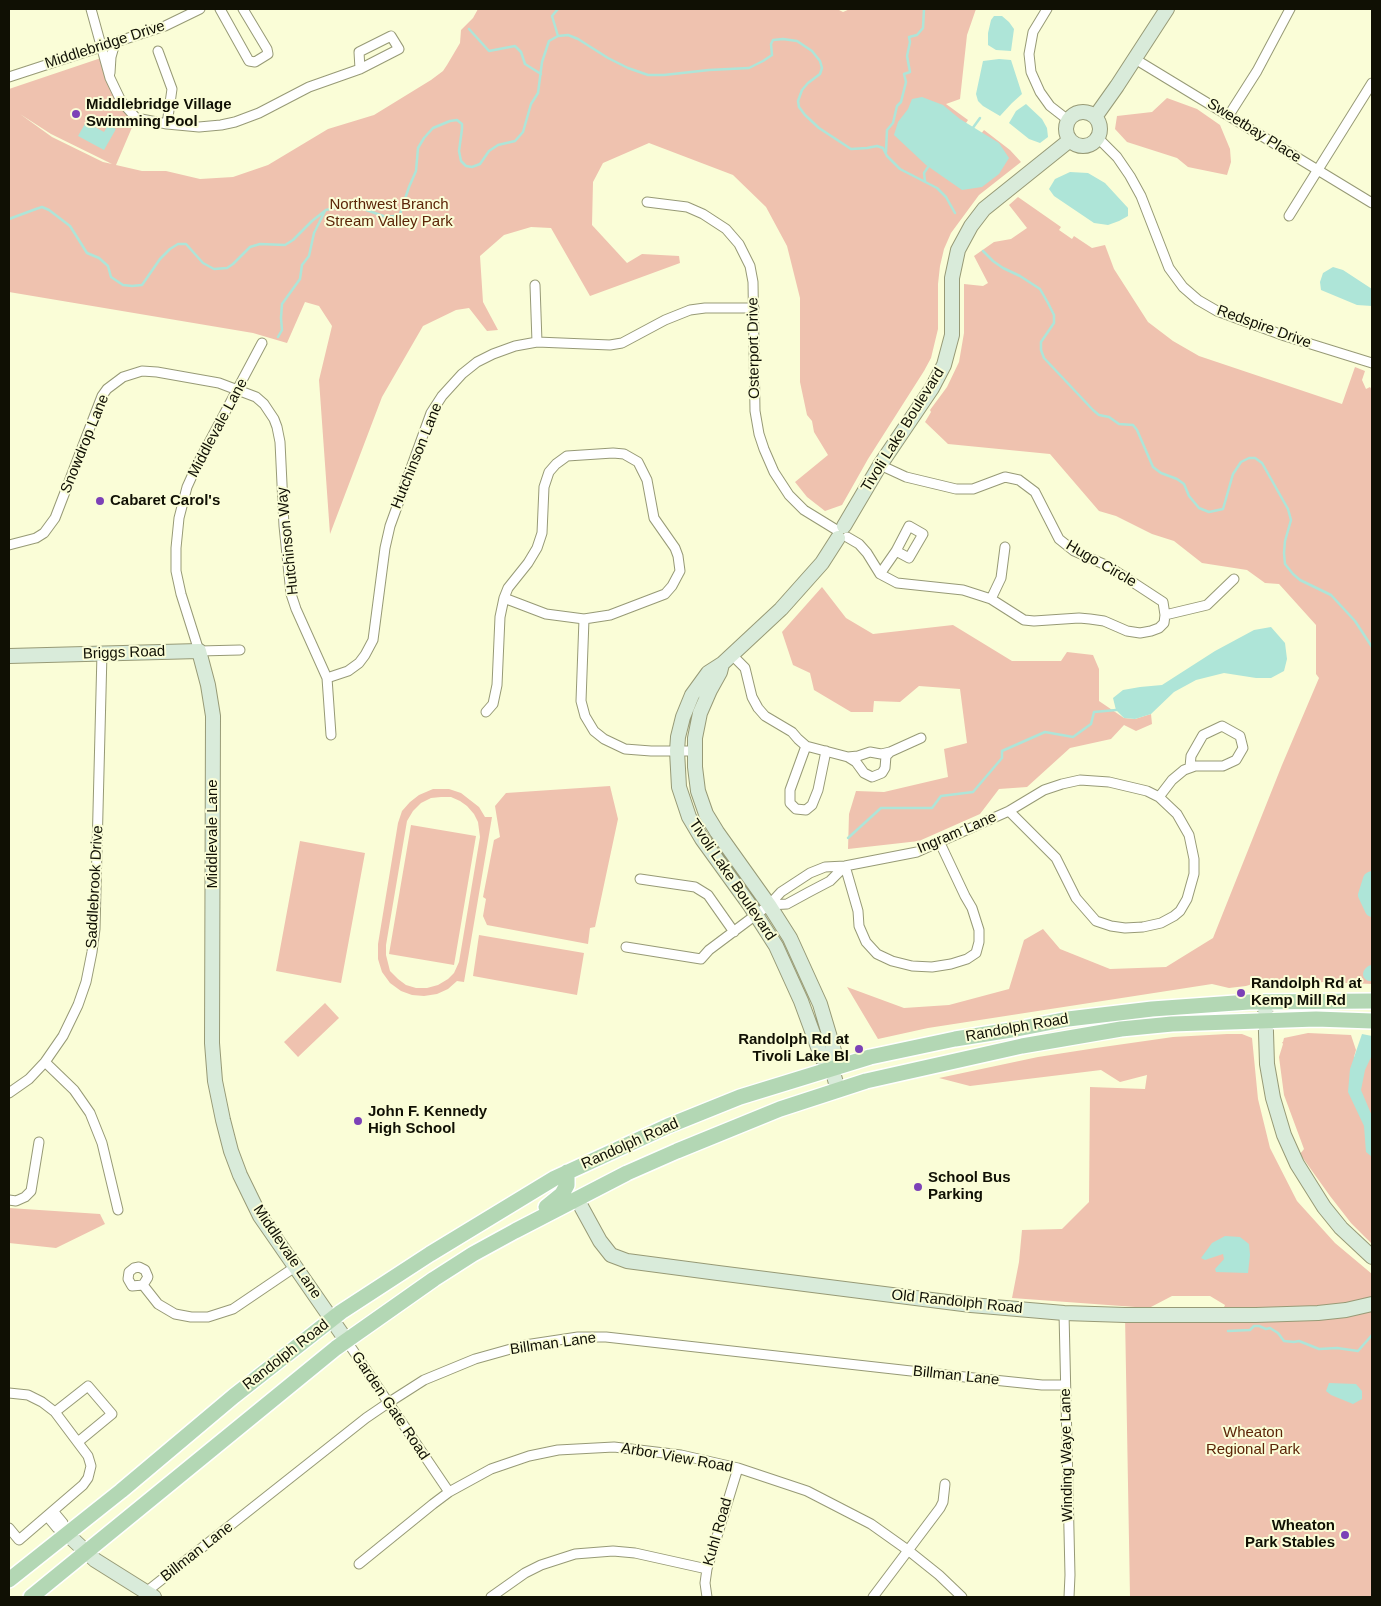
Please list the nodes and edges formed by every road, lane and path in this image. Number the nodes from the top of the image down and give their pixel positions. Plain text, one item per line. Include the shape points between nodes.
1 (91, 9) edge
2 (200, 9) edge
3 (220, 9) edge
4 (243, 9) edge
5 (1047, 9) edge
6 (1168, 9) edge
7 (1290, 9) edge
8 (115, 43) junction
9 (101, 48) junction
10 (158, 51) dead end
11 (1136, 59) junction
12 (360, 69) junction
13 (9, 77) edge
14 (110, 78) junction
15 (1372, 83) edge
16 (1229, 115) junction
17 (1095, 117) junction
18 (1068, 120) junction
19 (167, 124) junction
20 (1097, 139) junction
21 (1070, 140) junction
22 (1319, 170) junction
23 (647, 202) dead end
24 (1372, 204) edge
25 (1289, 216) dead end
26 (535, 285) dead end
27 (754, 308) junction
28 (537, 342) junction
29 (262, 343) dead end
30 (1372, 363) edge
31 (238, 389) junction
32 (880, 465) junction
33 (841, 532) junction
34 (9, 545) edge
35 (1005, 547) dead end
36 (896, 551) dead end
37 (880, 574) junction
38 (1234, 579) dead end
39 (504, 598) junction
40 (991, 599) junction
41 (1166, 615) junction
42 (584, 620) junction
43 (240, 650) dead end
44 (199, 651) junction
45 (102, 653) junction
46 (9, 656) edge
47 (727, 660) junction
48 (327, 678) junction
49 (486, 712) dead end
50 (331, 735) dead end
51 (921, 738) dead end
52 (806, 746) junction
53 (677, 751) junction
54 (695, 751) junction
55 (826, 751) junction
56 (890, 752) junction
57 (848, 757) junction
58 (1190, 767) junction
59 (1159, 797) junction
60 (1009, 811) junction
61 (940, 843) junction
62 (846, 866) junction
63 (640, 879) dead end
64 (769, 905) junction
65 (756, 915) junction
66 (734, 932) junction
67 (626, 947) dead end
68 (1265, 1001) junction
69 (1372, 1001) edge
70 (1265, 1020) junction
71 (1372, 1020) edge
72 (45, 1062) junction
73 (832, 1069) junction
74 (838, 1090) junction
75 (9, 1093) edge
76 (39, 1142) dead end
77 (627, 1146) junction
78 (567, 1172) junction
79 (577, 1199) junction
80 (9, 1200) edge
81 (118, 1210) dead end
82 (515, 1231) junction
83 (1372, 1257) edge
84 (295, 1267) junction
85 (143, 1285) dead end
86 (1372, 1304) edge
87 (1064, 1313) junction
88 (331, 1319) junction
89 (346, 1340) junction
90 (1065, 1385) junction
91 (9, 1393) edge
92 (388, 1404) junction
93 (55, 1412) junction
94 (78, 1442) junction
95 (738, 1468) junction
96 (945, 1484) dead end
97 (450, 1492) junction
98 (50, 1514) junction
99 (9, 1528) edge
100 (67, 1534) junction
101 (909, 1550) junction
102 (86, 1552) junction
103 (359, 1564) dead end
104 (707, 1569) junction
105 (9, 1580) edge
106 (150, 1595) edge
107 (31, 1597) edge
108 (491, 1597) edge
109 (707, 1597) edge
110 (873, 1597) edge
111 (962, 1597) edge
112 (1069, 1597) edge

1 - 9 street
2 - 8 street, Middlebridge Drive via 165,26
3 - 4 street via 249,61 255,62 268,54 267,49
5 - 18 street via 1033,32 1029,54 1031,72 1050,106
6 - 11 street
7 - 16 street
8 - 9 street, Middlebridge Drive
8 - 14 street
9 - 13 street, Middlebridge Drive
9 - 14 street
10 - 19 street via 172,89
11 - 16 street, Sweetbay Place
11 - 17 street
12 - 12 street via 399,49 391,36 359,52
12 - 19 street via 309,87 260,113 235,122 199,127
14 - 19 street via 121,101 136,118
15 - 22 street
16 - 22 street, Sweetbay Place
17 - 18 street via 1081,112
17 - 20 street via 1100,125
18 - 21 street via 1066,131
20 - 21 street via 1084,146
20 - 30 street, Redspire Drive via 1117,157 1130,176 1169,268 1198,300 1217,311 1285,336
21 - 32 street, Tivoli Lake Boulevard via 984,210 971,226 958,250 952,278 952,335 944,365
22 - 24 street, Sweetbay Place
22 - 25 street
23 - 27 street, Osterport Drive via 686,208 703,214 726,229 739,244 750,266
26 - 28 street
27 - 28 street, Hutchinson Lane via 690,310 610,345
27 - 33 street, Osterport Drive via 755,411 764,449 774,472 790,495 804,510
28 - 48 street, Hutchinson Lane via 515,346 477,362 442,396 432,413 390,526 373,640 359,663 348,671
29 - 31 street, Middlevale Lane
31 - 34 street, Snowdrop Lane via 157,372 142,371 123,377 102,396 55,518 36,538
31 - 44 street, Middlevale Lane via 197,465 179,518 176,571
31 - 48 street, Hutchinson Way via 264,404 278,427 291,594
32 - 33 street, Tivoli Lake Boulevard
32 - 41 street, Hugo Circle via 906,477 956,489 973,489 1004,477 1019,480 1035,492 1065,545 1141,586 1163,602
33 - 37 street via 859,544
33 - 47 street, Tivoli Lake Boulevard via 809,579
35 - 40 street via 1001,578
36 - 37 street
37 - 40 street via 897,583 963,590
38 - 41 street via 1207,605
39 - 42 street via 546,614
39 - 42 street via 537,548 542,533 544,488 549,472 567,456 624,454 638,462 647,480 654,518 675,548 680,571 665,594 610,615
39 - 49 street via 497,685 493,704
40 - 41 street via 1024,620 1085,618 1127,631 1151,632 1164,623
42 - 53 street via 581,700 594,731 604,740 625,749
43 - 44 street, Briggs Road
44 - 45 street, Briggs Road
44 - 84 street, Middlevale Lane via 213,716 212,1044 215,1081 222,1120 240,1175 260,1216
45 - 46 street, Briggs Road
45 - 72 street, Saddlebrook Drive via 92,952 78,1005 63,1036
47 - 52 street via 745,668 752,698 765,716 792,732
47 - 53 street, Tivoli Lake Boulevard via 708,673 692,695 683,717
47 - 54 street, Tivoli Lake Boulevard via 700,713
48 - 50 street, Hutchinson Way
51 - 56 street
52 - 55 street
52 - 55 street via 790,790 790,803 796,809 806,810 812,805
53 - 54 street
53 - 65 street, Tivoli Lake Boulevard via 679,787 689,817
54 - 64 street, Tivoli Lake Boulevard via 698,791 706,814
55 - 57 street
56 - 57 street via 866,752
56 - 57 street via 882,773 872,777
58 - 58 street via 1191,756 1204,735 1222,726 1240,736 1243,748 1236,760 1222,766
58 - 59 street via 1172,780
59 - 60 street, Ingram Lane via 1109,782 1080,780 1044,790
59 - 60 street via 1176,814 1189,835 1194,874 1187,900 1180,911 1161,923 1143,927 1126,928 1096,921 1076,898 1056,858
60 - 61 street, Ingram Lane
61 - 62 street, Ingram Lane via 917,852
61 - 62 street via 972,908 979,930 976,953 951,964 912,966 877,954 866,942 859,926
62 - 64 street, Ingram Lane via 830,881 787,904
62 - 64 street, Ingram Lane via 825,867 810,873 781,892
63 - 66 street via 695,887 708,895
64 - 65 street, Ingram Lane
64 - 73 street, Tivoli Lake Boulevard via 790,938 820,1004 835,1054
65 - 66 street, Ingram Lane
65 - 73 street, Tivoli Lake Boulevard via 776,946 822,1058
66 - 67 street, Ingram Lane via 700,959
68 - 69 main road, Randolph Road
68 - 70 street
68 - 73 main road, Randolph Road via 1152,1009 1068,1020 917,1047
70 - 71 main road, Randolph Road
70 - 74 main road, Randolph Road via 1187,1023 1112,1031 1022,1046 893,1074
70 - 83 street via 1273,1098 1297,1164 1329,1214
72 - 75 street, Saddlebrook Drive
72 - 81 street via 74,1090 90,1113 102,1143
73 - 74 street, Tivoli Lake Boulevard
73 - 77 main road, Randolph Road via 740,1097
74 - 79 main road, Randolph Road via 703,1140
76 - 80 street via 31,1192 16,1201
77 - 78 main road, Randolph Road
77 - 79 main road via 578,1176 573,1184
78 - 82 main road via 562,1194
78 - 88 main road, Randolph Road via 437,1250
79 - 82 main road, Randolph Road
79 - 87 street, Old Randolph Road via 605,1249 619,1259 971,1305
82 - 89 main road, Randolph Road via 434,1279
84 - 85 street via 233,1309 208,1317 175,1314 158,1304
84 - 88 street, Middlevale Lane
86 - 87 street, Old Randolph Road via 1318,1313
87 - 90 street, Winding Waye Lane
88 - 89 street, Garden Gate Road
88 - 100 main road, Randolph Road
89 - 92 street, Garden Gate Road
89 - 102 main road, Randolph Road
90 - 92 street, Billman Lane via 974,1378 606,1337 525,1345 474,1359 424,1380
90 - 112 street, Winding Waye Lane
91 - 93 street via 28,1395
92 - 97 street, Garden Gate Road
92 - 106 street, Billman Lane via 366,1418
93 - 94 street
93 - 94 street via 88,1386 112,1414
94 - 98 street via 91,1466 88,1478
95 - 97 street, Arbor View Road via 681,1455 614,1447 558,1450 491,1469
95 - 101 street, Arbor View Road via 816,1495 871,1524
95 - 104 street, Kuhl Road
96 - 101 street via 943,1502
97 - 103 street, Arbor View Road
98 - 99 street via 19,1540
98 - 100 street via 63,1522
100 - 102 street
100 - 105 main road, Randolph Road
101 - 110 street
101 - 111 street, Arbor View Road
102 - 106 street
102 - 107 main road, Randolph Road
104 - 108 street via 613,1550 575,1554 525,1573
104 - 109 street, Kuhl Road

